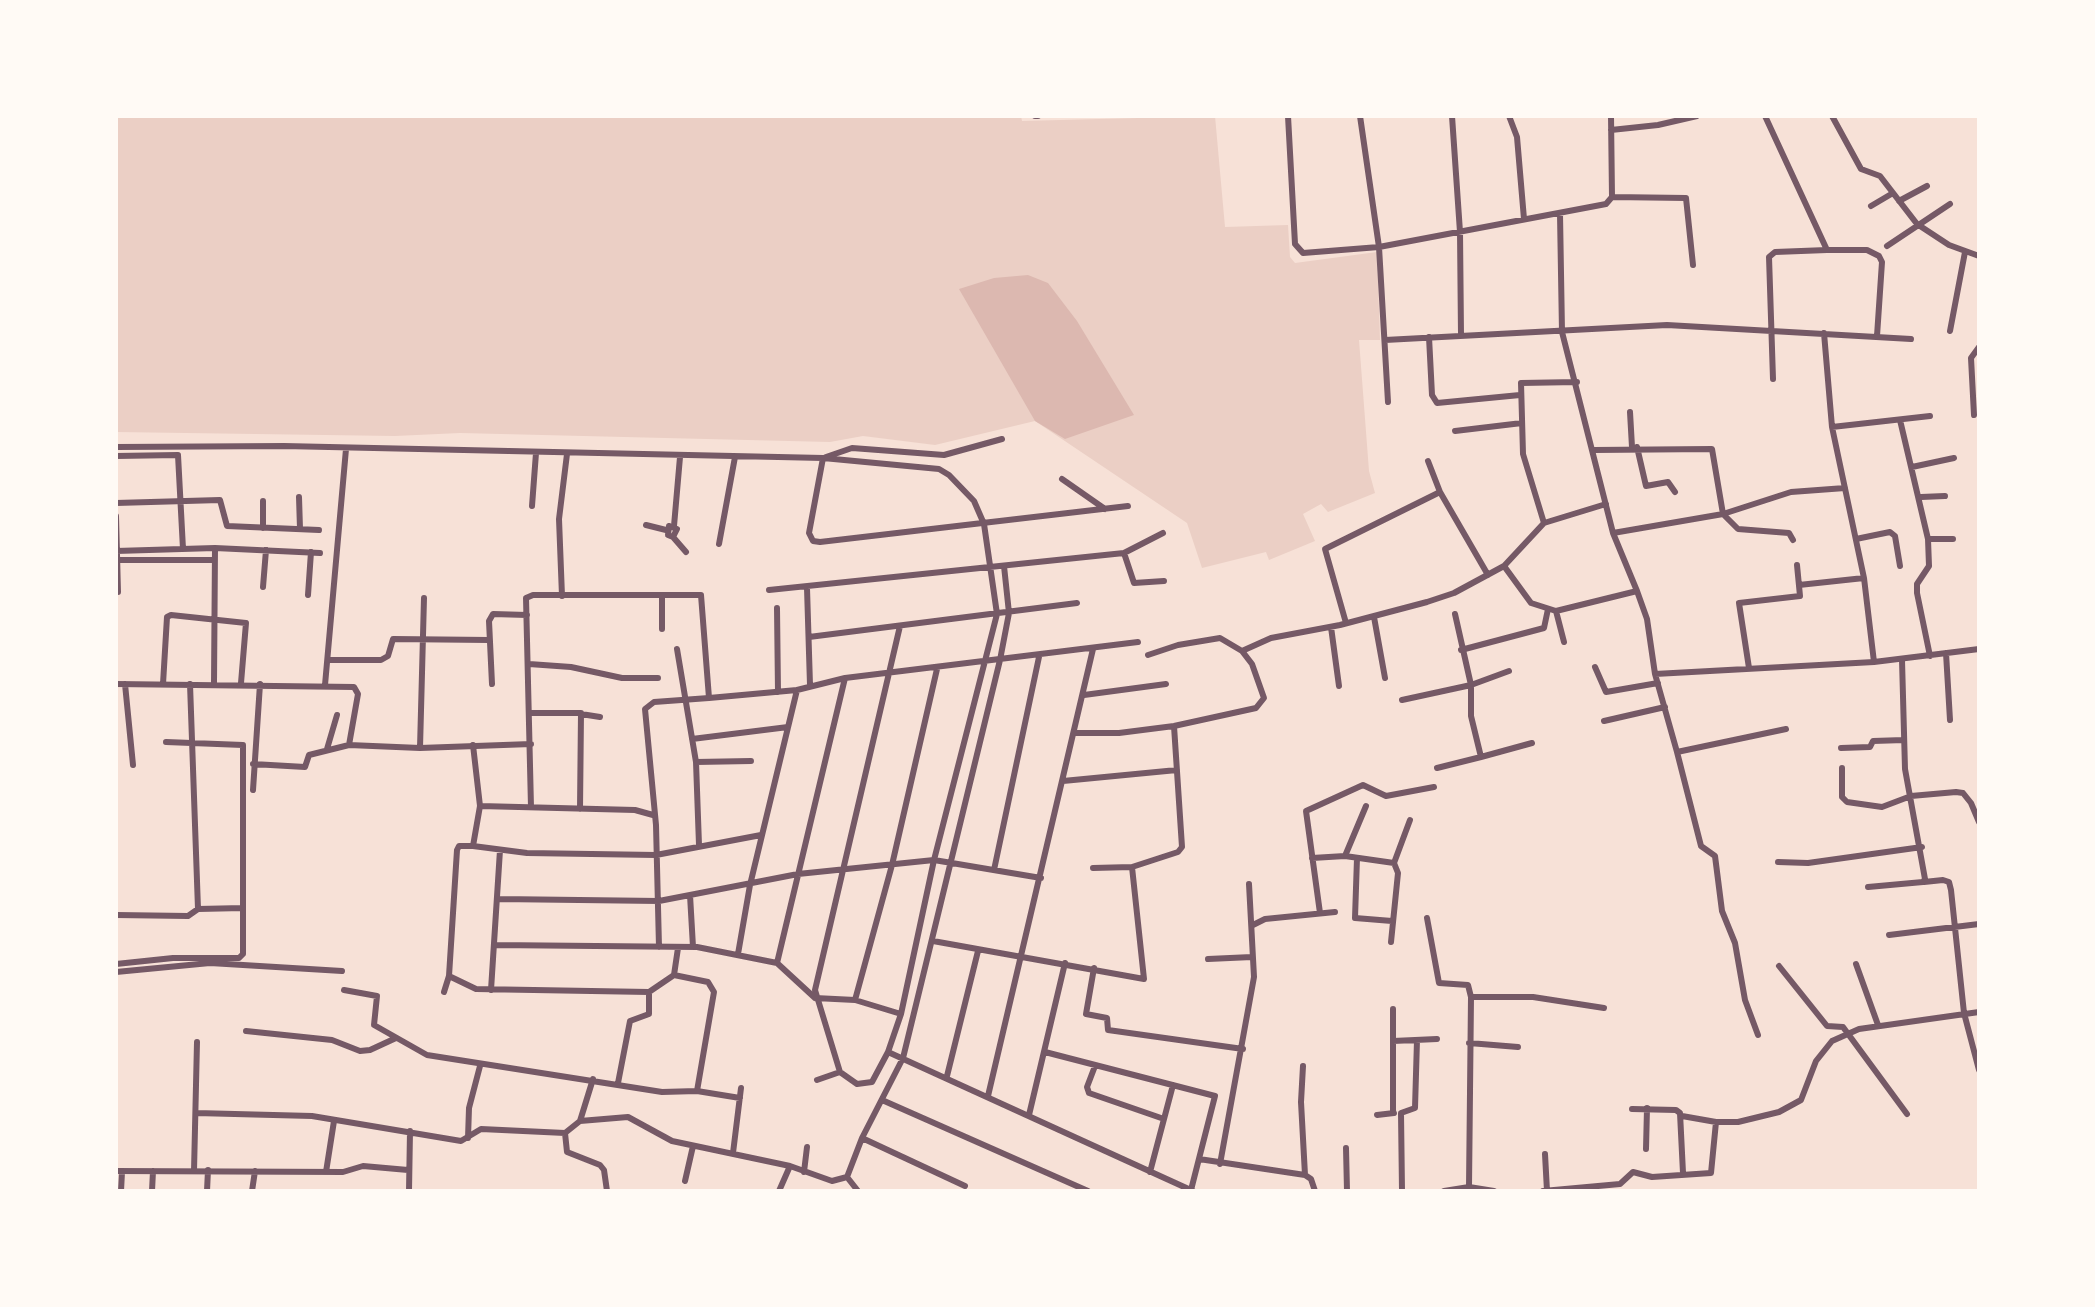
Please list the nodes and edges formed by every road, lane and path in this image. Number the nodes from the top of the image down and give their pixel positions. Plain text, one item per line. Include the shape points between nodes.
1 (1288, 116) edge
2 (1360, 116) edge
3 (1452, 116) edge
4 (1509, 116) edge
5 (1611, 116) edge
6 (1697, 116) edge
7 (1765, 116) edge
8 (1832, 116) edge
9 (1611, 130) junction
10 (1927, 186) dead end
11 (1893, 193) junction
12 (1612, 197) junction
13 (1899, 201) junction
14 (1950, 204) dead end
15 (1871, 206) dead end
16 (1560, 214) junction
17 (1524, 219) junction
18 (1917, 224) junction
19 (1460, 232) junction
20 (1887, 246) dead end
21 (1379, 247) junction
22 (1827, 250) junction
23 (1965, 252) junction
24 (1979, 256) edge
25 (1693, 265) dead end
26 (1773, 329) junction
27 (1950, 331) dead end
28 (1562, 332) junction
29 (1824, 333) junction
30 (1461, 335) junction
31 (1877, 336) junction
32 (1429, 337) junction
33 (1911, 339) dead end
34 (1385, 340) junction
35 (1979, 347) edge
36 (1975, 374) edge
37 (1773, 379) dead end
38 (1577, 382) junction
39 (1520, 395) junction
40 (1388, 402) dead end
41 (1630, 412) dead end
42 (1974, 415) dead end
43 (1930, 416) dead end
44 (1900, 420) junction
45 (1522, 423) junction
46 (1832, 427) junction
47 (1455, 431) dead end
48 (1002, 439) dead end
49 (116, 447) edge
50 (1635, 447) junction
51 (346, 449) junction
52 (1594, 450) junction
53 (536, 453) junction
54 (567, 454) junction
55 (116, 456) edge
56 (680, 457) junction
57 (735, 457) junction
58 (823, 458) junction
59 (1954, 458) dead end
60 (1428, 461) dead end
61 (1912, 467) junction
62 (1062, 479) dead end
63 (1845, 488) junction
64 (1440, 492) junction
65 (1675, 492) dead end
66 (1945, 496) dead end
67 (299, 497) dead end
68 (1921, 497) junction
69 (263, 501) dead end
70 (180, 502) junction
71 (116, 503) edge
72 (1606, 504) junction
73 (532, 506) dead end
74 (1128, 506) dead end
75 (1105, 509) junction
76 (1723, 514) junction
77 (116, 516) edge
78 (1544, 523) junction
79 (984, 524) junction
80 (646, 525) dead end
81 (674, 526) junction
82 (263, 528) junction
83 (300, 529) junction
84 (319, 530) dead end
85 (666, 530) junction
86 (1163, 533) dead end
87 (1613, 533) junction
88 (673, 537) junction
89 (1856, 539) junction
90 (1928, 539) junction
91 (1953, 539) dead end
92 (1793, 540) dead end
93 (719, 544) dead end
94 (215, 548) junction
95 (183, 549) junction
96 (117, 550) edge
97 (266, 550) junction
98 (311, 552) junction
99 (686, 552) dead end
100 (320, 553) dead end
101 (1124, 553) junction
102 (119, 560) junction
103 (214, 560) junction
104 (1797, 565) dead end
105 (1004, 566) junction
106 (1504, 566) junction
107 (1900, 566) dead end
108 (991, 569) junction
109 (1488, 575) junction
110 (1864, 578) junction
111 (1164, 581) dead end
112 (1799, 585) junction
113 (263, 587) dead end
114 (807, 588) junction
115 (769, 590) dead end
116 (1637, 591) junction
117 (118, 592) edge
118 (308, 595) dead end
119 (562, 596) junction
120 (662, 596) junction
121 (424, 598) dead end
122 (1077, 603) dead end
123 (777, 608) dead end
124 (1548, 609) junction
125 (1556, 611) junction
126 (1009, 613) junction
127 (997, 614) junction
128 (1455, 614) dead end
129 (527, 615) junction
130 (1374, 617) junction
131 (215, 618) junction
132 (1343, 624) junction
133 (900, 626) junction
134 (1331, 627) junction
135 (662, 629) dead end
136 (809, 637) junction
137 (489, 640) junction
138 (422, 641) junction
139 (1138, 642) dead end
140 (1564, 642) dead end
141 (677, 649) dead end
142 (1093, 649) junction
143 (1979, 649) edge
144 (1461, 650) junction
145 (1242, 651) junction
146 (1946, 653) junction
147 (1148, 655) dead end
148 (1930, 656) junction
149 (1039, 657) junction
150 (328, 660) junction
151 (1000, 660) junction
152 (1902, 660) junction
153 (984, 662) junction
154 (1874, 662) junction
155 (529, 664) junction
156 (1595, 667) dead end
157 (1749, 668) junction
158 (937, 669) junction
159 (1509, 671) dead end
160 (890, 673) junction
161 (1655, 674) junction
162 (658, 678) dead end
163 (845, 678) junction
164 (1385, 678) dead end
165 (241, 683) junction
166 (1658, 683) junction
167 (116, 684) edge
168 (125, 684) junction
169 (163, 684) junction
170 (190, 684) junction
171 (214, 684) junction
172 (260, 684) junction
173 (492, 684) dead end
174 (1166, 684) dead end
175 (325, 685) junction
176 (810, 685) junction
177 (1471, 685) junction
178 (1339, 686) dead end
179 (797, 690) junction
180 (778, 692) junction
181 (1084, 695) junction
182 (709, 698) junction
183 (1402, 700) dead end
184 (686, 701) junction
185 (1665, 707) junction
186 (531, 713) junction
187 (581, 714) junction
188 (337, 715) dead end
189 (600, 717) dead end
190 (1950, 720) dead end
191 (1604, 721) dead end
192 (1174, 726) junction
193 (788, 727) junction
194 (1786, 729) dead end
195 (1075, 733) junction
196 (692, 739) junction
197 (1904, 740) junction
198 (166, 742) dead end
199 (194, 743) junction
200 (1532, 743) dead end
201 (531, 744) junction
202 (349, 745) junction
203 (473, 745) junction
204 (420, 748) junction
205 (1841, 748) dead end
206 (327, 749) junction
207 (1677, 752) junction
208 (1481, 757) junction
209 (751, 761) dead end
210 (696, 762) junction
211 (253, 764) junction
212 (133, 765) dead end
213 (1437, 768) dead end
214 (1842, 768) dead end
215 (1177, 770) junction
216 (1063, 781) junction
217 (1434, 787) dead end
218 (253, 790) dead end
219 (1911, 796) junction
220 (480, 806) junction
221 (1366, 806) dead end
222 (531, 807) junction
223 (580, 809) junction
224 (653, 815) junction
225 (1410, 820) dead end
226 (1979, 822) edge
227 (761, 835) junction
228 (699, 845) junction
229 (473, 846) junction
230 (1922, 847) junction
231 (500, 850) junction
232 (656, 855) junction
233 (1345, 856) junction
234 (1312, 858) junction
235 (1357, 858) junction
236 (934, 860) junction
237 (953, 862) junction
238 (1778, 862) dead end
239 (1394, 863) junction
240 (892, 865) junction
241 (1132, 867) junction
242 (1093, 868) dead end
243 (843, 870) junction
244 (994, 870) junction
245 (798, 874) junction
246 (1041, 878) junction
247 (1923, 882) junction
248 (1249, 884) dead end
249 (750, 885) junction
250 (1868, 887) dead end
251 (690, 895) junction
252 (499, 899) junction
253 (659, 901) junction
254 (243, 908) junction
255 (198, 909) junction
256 (1335, 912) dead end
257 (1320, 913) junction
258 (116, 915) edge
259 (1427, 918) dead end
260 (1392, 921) junction
261 (1979, 924) edge
262 (1253, 925) junction
263 (1957, 929) junction
264 (1889, 935) dead end
265 (933, 941) junction
266 (1391, 942) dead end
267 (494, 945) junction
268 (659, 947) junction
269 (693, 947) junction
270 (678, 948) junction
271 (978, 951) junction
272 (738, 954) junction
273 (1020, 956) junction
274 (1252, 957) junction
275 (1208, 959) dead end
276 (777, 963) junction
277 (1065, 963) junction
278 (116, 964) edge
279 (1856, 964) dead end
280 (1779, 966) dead end
281 (1094, 968) junction
282 (342, 971) dead end
283 (116, 972) edge
284 (674, 975) junction
285 (449, 976) junction
286 (344, 990) dead end
287 (491, 990) junction
288 (444, 992) dead end
289 (649, 992) junction
290 (1471, 997) junction
291 (815, 998) junction
292 (855, 1000) junction
293 (1604, 1008) dead end
294 (1393, 1009) dead end
295 (1979, 1012) edge
296 (1964, 1013) junction
297 (901, 1014) junction
298 (1878, 1025) junction
299 (246, 1031) dead end
300 (1847, 1034) junction
301 (1758, 1035) dead end
302 (396, 1038) junction
303 (1437, 1039) dead end
304 (1417, 1040) junction
305 (1393, 1041) junction
306 (197, 1042) dead end
307 (1469, 1043) junction
308 (1518, 1047) dead end
309 (1243, 1049) junction
310 (888, 1052) junction
311 (1045, 1052) junction
312 (903, 1058) junction
313 (480, 1066) junction
314 (1095, 1066) junction
315 (1303, 1066) dead end
316 (1979, 1070) edge
317 (840, 1072) junction
318 (947, 1076) junction
319 (593, 1079) junction
320 (817, 1080) dead end
321 (618, 1083) junction
322 (1173, 1085) junction
323 (741, 1088) dead end
324 (697, 1091) junction
325 (988, 1096) junction
326 (740, 1098) junction
327 (882, 1100) junction
328 (1647, 1108) junction
329 (1632, 1109) dead end
330 (196, 1113) junction
331 (1393, 1113) junction
332 (1401, 1113) junction
333 (1907, 1114) dead end
334 (1029, 1115) junction
335 (1377, 1115) dead end
336 (1682, 1116) junction
337 (1164, 1119) junction
338 (334, 1121) junction
339 (580, 1121) junction
340 (1716, 1122) junction
341 (410, 1131) junction
342 (565, 1133) junction
343 (468, 1138) junction
344 (862, 1138) junction
345 (693, 1146) junction
346 (807, 1147) dead end
347 (1346, 1148) dead end
348 (1646, 1149) dead end
349 (733, 1153) junction
350 (1545, 1154) dead end
351 (1199, 1159) junction
352 (1220, 1164) junction
353 (790, 1166) junction
354 (208, 1170) junction
355 (408, 1170) junction
356 (153, 1171) junction
357 (194, 1171) junction
358 (255, 1171) junction
359 (119, 1172) edge
360 (326, 1172) junction
361 (804, 1172) junction
362 (1150, 1172) junction
363 (1683, 1173) junction
364 (1305, 1175) junction
365 (847, 1177) junction
366 (685, 1181) dead end
367 (965, 1186) dead end
368 (1469, 1187) junction
369 (1192, 1190) edge
370 (121, 1191) edge
371 (152, 1191) edge
372 (207, 1191) edge
373 (252, 1191) edge
374 (409, 1191) edge
375 (607, 1191) edge
376 (779, 1191) edge
377 (858, 1191) edge
378 (1088, 1191) edge
379 (1315, 1191) edge
380 (1347, 1191) edge
381 (1402, 1191) edge
382 (1444, 1191) edge
383 (1494, 1191) edge
384 (1545, 1191) edge

1 - 21 street via 1298,250
2 - 21 street
3 - 19 street
4 - 17 street via 1517,137
5 - 9 street
6 - 9 street
7 - 22 street
8 - 11 street via 1861,169 1877,173
9 - 12 street
10 - 13 street
11 - 13 street
11 - 15 street
12 - 16 street via 1597,207
12 - 25 street via 1686,198
13 - 18 street
14 - 18 street
16 - 17 street
16 - 28 street
17 - 19 street
18 - 20 street
18 - 23 street
19 - 21 street
19 - 30 street
21 - 34 street
22 - 26 street via 1770,254
22 - 31 street via 1867,250 1879,256
23 - 24 street
23 - 27 street
26 - 28 street via 1667,325
26 - 29 street
26 - 37 street
28 - 30 street
28 - 38 street
29 - 31 street
29 - 46 street
30 - 32 street
31 - 33 street
32 - 34 street
32 - 39 street via 1432,395 1437,403
34 - 40 street
35 - 36 street via 1971,358
36 - 42 street
38 - 39 street via 1524,381
38 - 52 street
39 - 45 street
41 - 50 street
43 - 44 street
44 - 46 street
44 - 61 street
45 - 47 street
45 - 78 street via 1527,470
46 - 63 street
48 - 58 street via 944,455 852,448
49 - 51 street
50 - 52 street
50 - 65 street via 1646,486 1668,482
50 - 76 street via 1712,449
51 - 53 street
51 - 150 street
52 - 72 street
53 - 54 street
53 - 73 street
54 - 56 street
54 - 119 street via 559,519
55 - 70 street via 178,455
56 - 57 street
56 - 81 street
57 - 58 street
57 - 93 street
58 - 79 street via 939,469 974,501
58 - 79 street via 809,533 813,541
59 - 61 street
60 - 64 street
61 - 68 street
62 - 75 street
63 - 76 street via 1791,492
63 - 89 street
64 - 109 street
64 - 132 street via 1325,549
66 - 68 street
67 - 83 street
68 - 90 street
69 - 82 street
70 - 71 street
70 - 82 street via 220,500 227,526
70 - 95 street
72 - 78 street
72 - 87 street
74 - 75 street
75 - 79 street
76 - 87 street
76 - 92 street via 1738,529 1789,533
77 - 96 street
78 - 106 street
79 - 108 street
80 - 85 street
81 - 85 street
81 - 88 street
82 - 83 street
83 - 84 street
85 - 88 street
86 - 101 street
87 - 116 street
88 - 99 street
89 - 107 street via 1893,534
89 - 110 street
90 - 91 street
90 - 148 street via 1929,566 1917,593
94 - 95 street
94 - 97 street
94 - 103 street
95 - 96 street
96 - 102 street
97 - 98 street
97 - 113 street
98 - 100 street
98 - 118 street
101 - 105 street
101 - 111 street via 1134,583
102 - 103 street
102 - 117 street
103 - 131 street
104 - 112 street
105 - 108 street
105 - 126 street
106 - 109 street
106 - 124 street via 1531,603
108 - 114 street
108 - 127 street
109 - 130 street via 1454,593
110 - 112 street
110 - 154 street
112 - 157 street via 1799,596 1739,603
114 - 115 street
114 - 136 street
116 - 125 street
116 - 161 street
119 - 120 street
119 - 129 street via 528,596
120 - 135 street
120 - 182 street via 694,594 703,600
121 - 138 street
122 - 126 street
123 - 180 street
124 - 125 street
124 - 144 street via 1544,628
125 - 140 street
126 - 127 street
126 - 151 street
127 - 133 street
127 - 153 street
128 - 144 street
129 - 137 street via 493,614
129 - 155 street
130 - 132 street
130 - 164 street
131 - 165 street via 247,625
131 - 169 street via 168,615
131 - 171 street
132 - 134 street
133 - 136 street
133 - 160 street
134 - 145 street via 1271,638
134 - 178 street
136 - 176 street
137 - 138 street
137 - 173 street
138 - 150 street via 393,639 388,656 381,660
138 - 204 street
139 - 142 street
141 - 184 street
142 - 149 street
142 - 181 street
143 - 146 street
144 - 177 street
145 - 147 street via 1220,638
145 - 192 street via 1252,664 1262,703
146 - 148 street
146 - 190 street
148 - 152 street
149 - 151 street
149 - 244 street
150 - 175 street
151 - 153 street
151 - 237 street
152 - 154 street
152 - 197 street
153 - 158 street
153 - 236 street
154 - 157 street
155 - 162 street
155 - 186 street
156 - 166 street via 1606,692
157 - 161 street
158 - 160 street
158 - 240 street
159 - 177 street
160 - 163 street
160 - 243 street
161 - 166 street
163 - 176 street
163 - 245 street
165 - 171 street
165 - 172 street
166 - 185 street
167 - 168 street
168 - 169 street
168 - 212 street
169 - 170 street
170 - 171 street
170 - 199 street
172 - 175 street
172 - 211 street
174 - 181 street
175 - 202 street via 358,689
176 - 179 street
177 - 183 street
177 - 208 street via 1471,716
179 - 180 street
179 - 193 street
180 - 182 street
181 - 195 street
182 - 184 street
184 - 196 street
184 - 224 street via 654,702 645,709
185 - 191 street
185 - 207 street
186 - 187 street
186 - 201 street
187 - 189 street
187 - 223 street
188 - 206 street
192 - 195 street
192 - 215 street
193 - 196 street
193 - 227 street
194 - 207 street
195 - 216 street
196 - 210 street
197 - 205 street
197 - 219 street
198 - 199 street
199 - 254 street via 238,743 245,750
199 - 255 street
200 - 208 street
201 - 203 street
201 - 222 street
202 - 204 street
202 - 206 street
203 - 204 street
203 - 220 street
206 - 211 street via 309,755 305,767
207 - 301 street via 1701,846 1715,856 1722,911
208 - 213 street
209 - 210 street
210 - 228 street
211 - 218 street
214 - 219 street via 1842,797 1847,802 1882,807
215 - 216 street
215 - 241 street via 1182,847
216 - 246 street
217 - 234 street via 1386,796 1363,785 1306,811
219 - 226 street via 1963,793
219 - 230 street
220 - 222 street
220 - 229 street
221 - 233 street
222 - 223 street
223 - 224 street
224 - 232 street
225 - 239 street
227 - 228 street
227 - 249 street
228 - 232 street
229 - 231 street
229 - 285 street via 457,850
230 - 238 street via 1821,862
230 - 247 street
231 - 232 street
231 - 252 street
232 - 253 street
233 - 234 street
233 - 235 street
234 - 257 street
235 - 239 street
235 - 260 street via 1355,918
236 - 237 street
236 - 240 street
236 - 297 street
237 - 244 street
237 - 265 street
239 - 260 street via 1398,873
240 - 243 street
240 - 292 street
241 - 242 street
241 - 281 street via 1144,979
243 - 245 street
243 - 291 street
244 - 246 street
245 - 249 street
245 - 276 street
246 - 273 street
247 - 250 street
247 - 263 street via 1949,882
248 - 262 street
249 - 251 street
249 - 272 street
251 - 253 street
251 - 269 street
252 - 253 street
252 - 267 street
253 - 268 street
254 - 255 street
254 - 278 street via 244,947 239,958
255 - 258 street via 188,916
256 - 257 street
257 - 262 street
259 - 290 street via 1439,983 1468,985
260 - 266 street
261 - 263 street
262 - 274 street
263 - 264 street
263 - 296 street
265 - 271 street
265 - 312 street
267 - 268 street
267 - 287 street
268 - 270 street
269 - 270 street
269 - 272 street
270 - 284 street
271 - 273 street
271 - 318 street
272 - 276 street
273 - 277 street
273 - 325 street
274 - 275 street
274 - 309 street
276 - 291 street
277 - 281 street
277 - 311 street
279 - 298 street
280 - 300 street via 1827,1026 1839,1025
281 - 309 street via 1086,1014 1107,1018 1108,1030
282 - 283 street via 210,963
284 - 289 street
284 - 324 street via 708,982 714,992
285 - 287 street
285 - 288 street
286 - 302 street via 377,996 374,1025
287 - 289 street
289 - 321 street via 649,1014 630,1021
290 - 293 street via 1533,997
290 - 307 street
291 - 292 street
291 - 317 street
292 - 297 street
294 - 305 street
295 - 296 street
296 - 298 street
296 - 316 street
297 - 310 street
298 - 300 street
299 - 302 street via 332,1040 360,1051
300 - 333 street
300 - 340 street via 1823,1051 1801,1100 1779,1112
302 - 313 street via 427,1055
303 - 304 street
304 - 305 street
304 - 332 street via 1415,1108
305 - 331 street
306 - 330 street
307 - 308 street
307 - 368 street
309 - 352 street
310 - 312 street
310 - 317 street via 872,1082 857,1084
311 - 314 street
311 - 334 street
312 - 318 street
312 - 327 street
313 - 319 street
313 - 343 street
314 - 322 street
314 - 337 street via 1089,1093
315 - 364 street
317 - 320 street
318 - 325 street
319 - 321 street
319 - 339 street
321 - 324 street via 662,1092
322 - 337 street
322 - 351 street via 1215,1096
323 - 326 street
324 - 326 street
325 - 334 street
326 - 349 street
327 - 344 street
327 - 378 street
328 - 329 street
328 - 336 street via 1676,1110
328 - 348 street
330 - 338 street via 252,1111
330 - 357 street
331 - 332 street
331 - 335 street
332 - 381 street
334 - 362 street
336 - 340 street
336 - 363 street
337 - 362 street
338 - 341 street
338 - 360 street
339 - 342 street
339 - 345 street via 628,1117
340 - 363 street via 1711,1173
341 - 343 street
341 - 355 street
342 - 343 street via 481,1129
342 - 375 street via 567,1152 604,1170
344 - 365 street
344 - 367 street
345 - 349 street
345 - 366 street
346 - 361 street
347 - 380 street
349 - 353 street
350 - 384 street
351 - 352 street
351 - 369 street
352 - 364 street
353 - 361 street
353 - 376 street
354 - 357 street
354 - 358 street
354 - 372 street
355 - 360 street via 363,1166
355 - 374 street
356 - 357 street
356 - 359 street
356 - 371 street
358 - 360 street
358 - 373 street
359 - 370 street
361 - 365 street via 832,1181
362 - 369 street
363 - 384 street via 1652,1177 1633,1172 1620,1184
364 - 379 street
365 - 377 street
368 - 382 street
368 - 383 street

